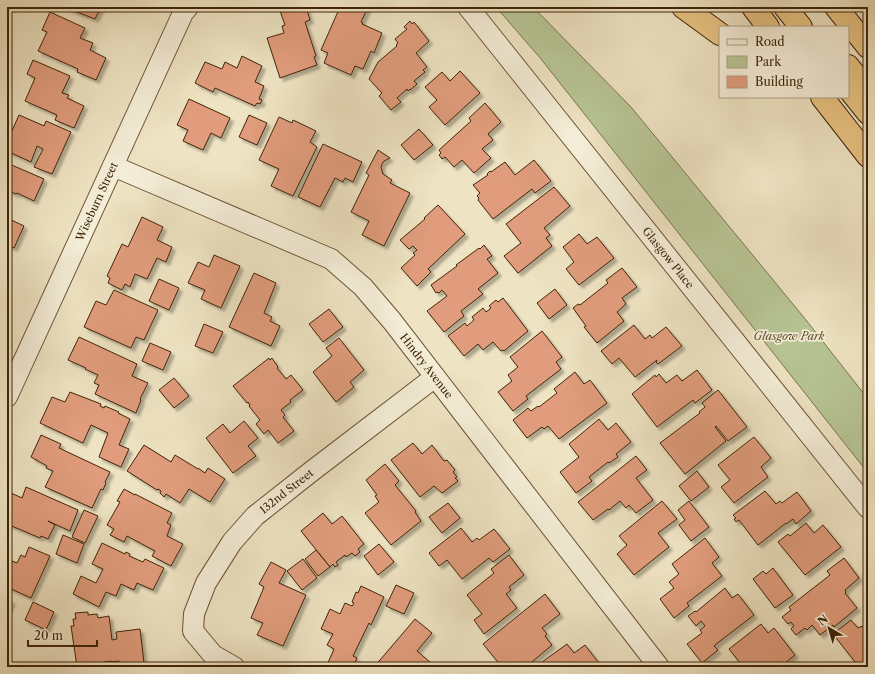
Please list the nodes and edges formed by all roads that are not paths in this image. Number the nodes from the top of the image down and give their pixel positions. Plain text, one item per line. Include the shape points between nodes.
1 (188, 7) edge
2 (468, 7) edge
3 (683, 7) edge
4 (752, 7) edge
5 (785, 7) edge
6 (802, 7) edge
7 (836, 7) edge
8 (767, 26) edge
9 (800, 26) edge
10 (817, 26) edge
11 (719, 33) edge
12 (868, 47) edge
13 (849, 67) edge
14 (849, 89) edge
15 (868, 91) edge
16 (808, 98) edge
17 (823, 98) edge
18 (868, 113) edge
19 (843, 123) junction
20 (868, 156) edge
21 (113, 166) junction
22 (435, 377) junction
23 (7, 397) edge
24 (868, 508) edge
25 (234, 667) edge
26 (660, 667) edge

1 - 21 street, Wiseburn Street
2 - 24 street, Glasgow Place
3 - 11 highway
4 - 8 highway
5 - 9 highway
6 - 10 highway
7 - 12 highway
13 - 15 highway
14 - 18 highway
16 - 19 highway
17 - 19 highway
19 - 20 highway
21 - 22 street, Hindry Avenue via 331,259 363,287 392,320
21 - 23 street, Wiseburn Street
22 - 25 street, 132nd Street via 255,516 232,542 206,583 194,614 193,631 213,656
22 - 26 street, Hindry Avenue

